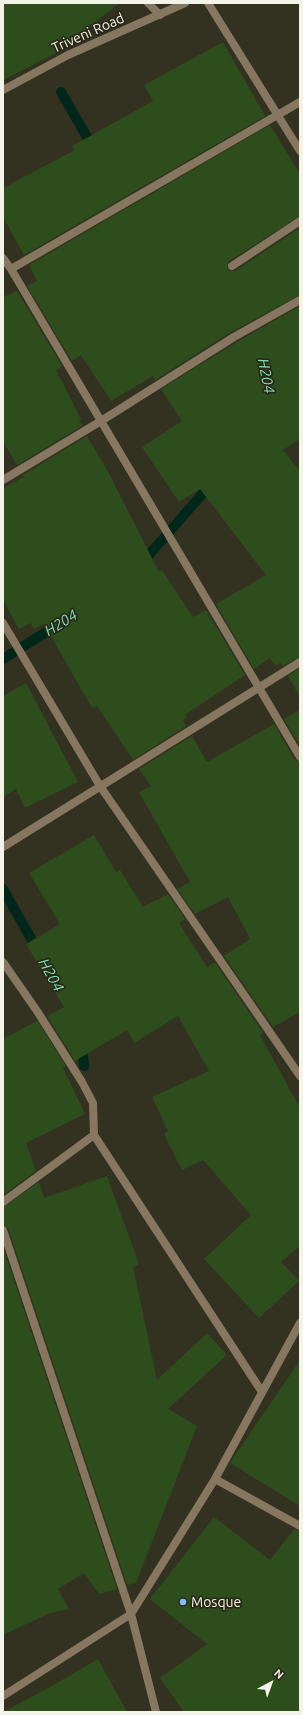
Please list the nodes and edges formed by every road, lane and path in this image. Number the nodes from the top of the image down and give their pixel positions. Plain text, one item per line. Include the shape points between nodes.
1 (148, 3) edge
2 (185, 3) edge
3 (208, 3) edge
4 (160, 15) junction
5 (3, 90) edge
6 (300, 102) edge
7 (278, 115) junction
8 (300, 151) edge
9 (300, 221) edge
10 (3, 258) edge
11 (232, 266) dead end
12 (11, 269) junction
13 (300, 300) edge
14 (102, 421) junction
15 (3, 480) edge
16 (3, 623) edge
17 (300, 662) edge
18 (259, 688) junction
19 (300, 757) edge
20 (100, 786) junction
21 (4, 847) edge
22 (3, 962) edge
23 (300, 1076) edge
24 (94, 1135) junction
25 (3, 1202) edge
26 (3, 1230) edge
27 (300, 1323) edge
28 (262, 1392) junction
29 (215, 1479) junction
30 (300, 1526) edge
31 (131, 1614) junction
32 (3, 1696) edge
33 (156, 1712) edge

1 - 4 street
2 - 4 street, Triveni Road
3 - 7 street
4 - 5 street, Triveni Road via 68,55
6 - 7 street
7 - 8 street
7 - 12 street
9 - 11 street
10 - 12 street
12 - 14 street
13 - 14 street via 234,337
14 - 15 street
14 - 18 street
16 - 20 street
17 - 18 street
18 - 19 street
18 - 20 street
20 - 21 street
20 - 23 street
22 - 24 street via 37,1011 93,1103
24 - 25 street
24 - 28 street
26 - 31 street
27 - 28 street
28 - 29 street
29 - 30 street
29 - 31 street
31 - 32 street
31 - 33 street

